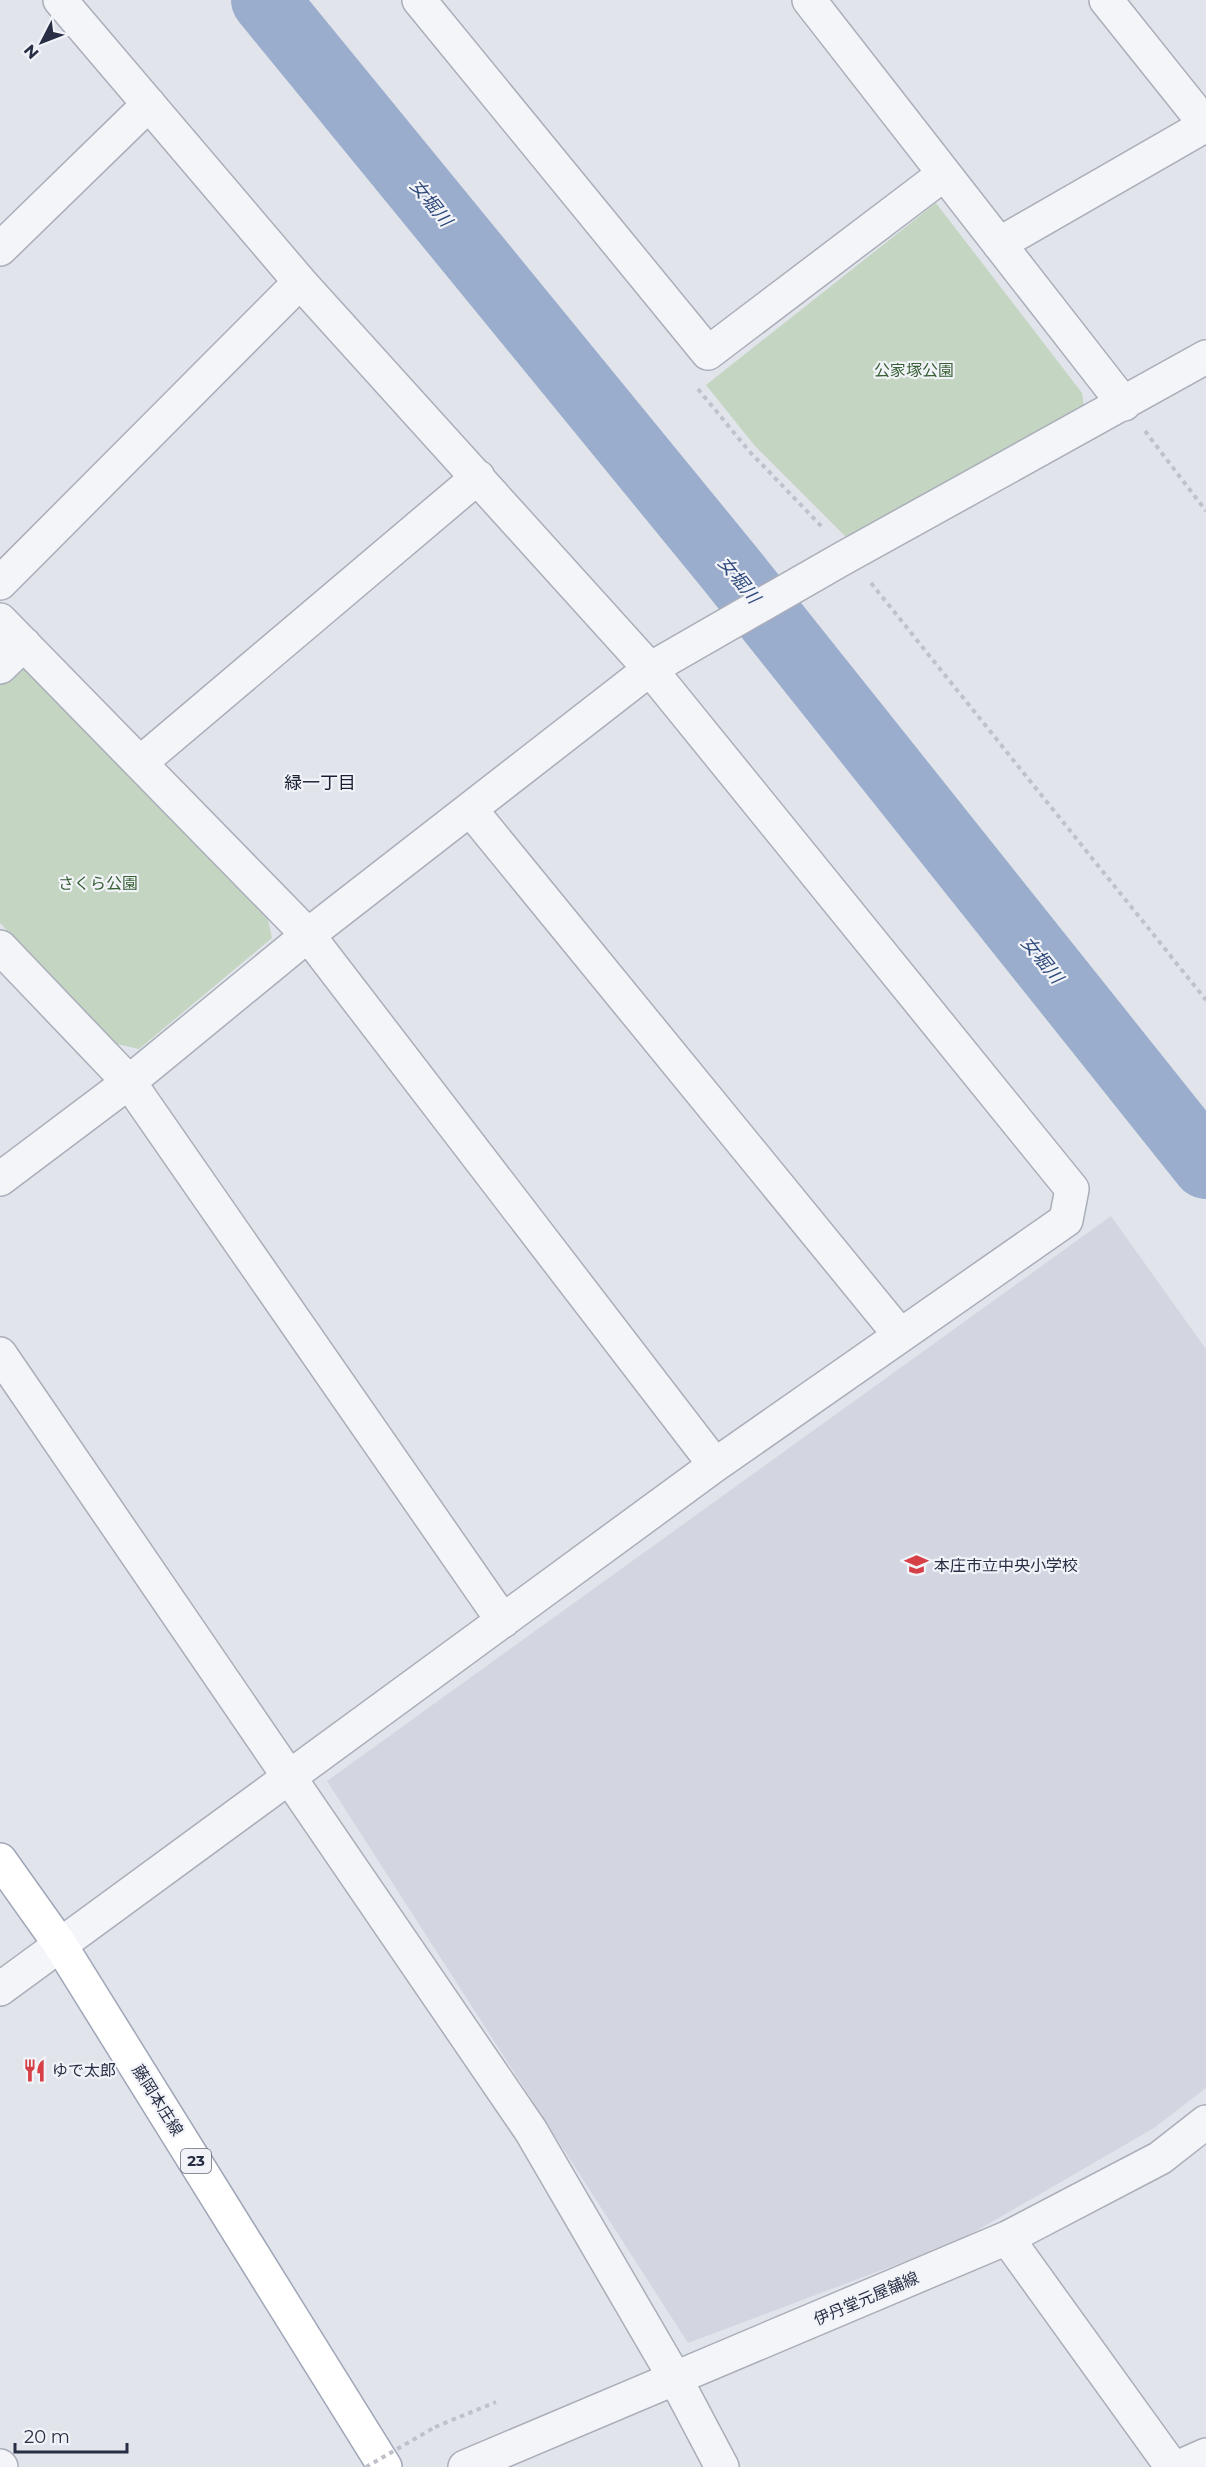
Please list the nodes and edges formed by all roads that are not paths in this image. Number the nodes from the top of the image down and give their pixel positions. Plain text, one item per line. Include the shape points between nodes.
1 (60, 0) edge
2 (419, 0) edge
3 (809, 0) edge
4 (1106, 0) edge
5 (149, 104) junction
6 (1206, 125) edge
7 (944, 174) junction
8 (999, 244) junction
9 (0, 249) edge
10 (300, 282) junction
11 (1206, 357) edge
12 (1124, 404) junction
13 (478, 477) junction
14 (0, 583) edge
15 (0, 620) edge
16 (24, 644) junction
17 (0, 667) edge
18 (650, 669) junction
19 (140, 763) junction
20 (470, 809) junction
21 (308, 935) junction
22 (0, 947) edge
23 (129, 1082) junction
24 (0, 1179) edge
25 (900, 1335) junction
26 (0, 1354) edge
27 (715, 1465) junction
28 (502, 1621) junction
29 (289, 1778) junction
30 (0, 1860) edge
31 (59, 1943) junction
32 (0, 1989) edge
33 (1206, 2122) edge
34 (1007, 2238) junction
35 (676, 2380) junction
36 (1206, 2455) edge
37 (385, 2467) edge
38 (465, 2467) edge
39 (722, 2467) edge
40 (1172, 2467) edge
41 (1179, 2467) edge

1 - 5 street
2 - 7 street via 708,353
3 - 7 street
4 - 6 street
5 - 9 street
5 - 10 street
6 - 8 street
7 - 8 street
8 - 12 street
10 - 13 street
10 - 14 street
11 - 12 street
12 - 18 street
13 - 18 street
13 - 19 street
15 - 16 street
16 - 17 street
16 - 19 street
18 - 20 street
18 - 25 street via 1072,1189 1066,1221
19 - 21 street
20 - 21 street
20 - 25 street
21 - 23 street
21 - 27 street
22 - 23 street
23 - 24 street
23 - 28 street
25 - 27 street
26 - 29 street
27 - 28 street
28 - 29 street
29 - 31 street
29 - 35 street via 531,2131
30 - 31 main road, 藤岡本庄線 / 23
31 - 32 street
31 - 37 main road, 藤岡本庄線 / 23
33 - 34 street, 伊丹堂元屋舗線 via 1160,2158
34 - 35 street, 伊丹堂元屋舗線
34 - 40 street
35 - 38 street, 伊丹堂元屋舗線
35 - 39 street
36 - 41 street

